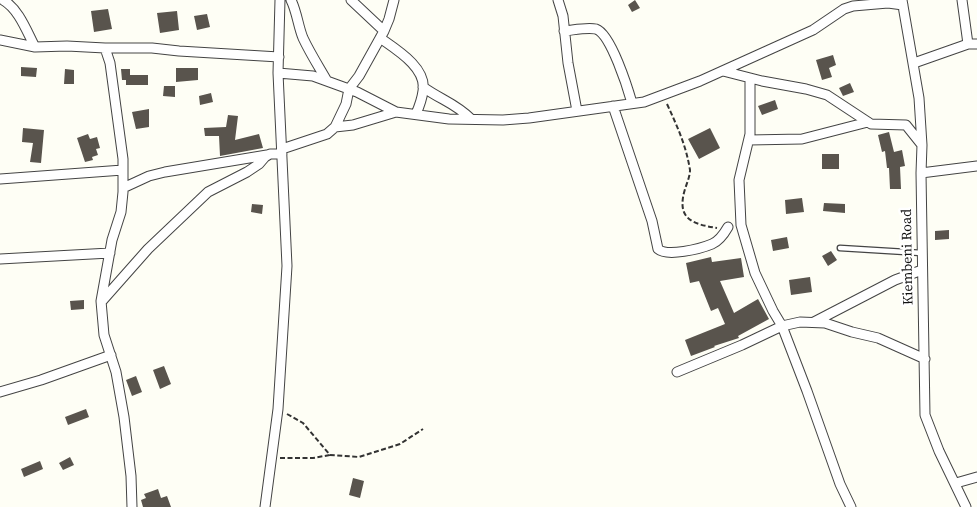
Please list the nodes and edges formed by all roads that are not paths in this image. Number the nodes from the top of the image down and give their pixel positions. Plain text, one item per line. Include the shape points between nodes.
1 (3, 0) edge
2 (280, 0) edge
3 (291, 0) edge
4 (351, 0) edge
5 (394, 0) edge
6 (558, 0) edge
7 (962, 0) edge
8 (903, 2) edge
9 (564, 31) junction
10 (382, 35) junction
11 (0, 40) edge
12 (972, 44) edge
13 (35, 47) junction
14 (105, 48) junction
15 (278, 56) junction
16 (914, 63) junction
17 (723, 71) junction
18 (278, 74) junction
19 (750, 78) junction
20 (327, 81) junction
21 (424, 87) junction
22 (349, 89) junction
23 (632, 103) junction
24 (613, 106) junction
25 (396, 112) junction
26 (577, 112) junction
27 (416, 114) junction
28 (471, 119) junction
29 (868, 122) junction
30 (335, 127) junction
31 (749, 140) junction
32 (922, 145) junction
33 (282, 151) junction
34 (270, 154) junction
35 (977, 166) edge
36 (123, 170) junction
37 (921, 173) junction
38 (0, 179) edge
39 (123, 188) junction
40 (728, 227) road end
41 (840, 248) dead end
42 (110, 253) junction
43 (922, 253) junction
44 (0, 259) edge
45 (922, 270) junction
46 (101, 301) junction
47 (813, 322) junction
48 (782, 326) junction
49 (111, 355) junction
50 (925, 359) junction
51 (677, 372) dead end
52 (0, 392) edge
53 (977, 477) edge
54 (956, 483) junction
55 (132, 507) edge
56 (265, 507) edge
57 (851, 507) edge
58 (966, 507) edge

1 - 13 street via 10,4
2 - 15 street
3 - 20 street via 303,37
4 - 10 street
5 - 10 street
6 - 9 street
7 - 12 street
8 - 16 street, Kiembeni Road
8 - 17 street via 844,9 813,30
9 - 23 street via 596,30 603,34
9 - 26 street
10 - 21 street via 414,66
10 - 22 street
11 - 13 street
12 - 16 street
13 - 14 street
14 - 15 street
14 - 36 street via 110,62
15 - 18 street
16 - 32 street, Kiembeni Road
17 - 19 street
17 - 23 street via 644,102
18 - 20 street via 313,76
18 - 33 street
19 - 29 street via 827,95
19 - 31 street
20 - 22 street
21 - 27 street
21 - 28 street via 457,106
22 - 25 street
22 - 30 street
23 - 24 street
24 - 26 street
24 - 40 street via 652,221 658,249 669,253 713,244
25 - 27 street
25 - 30 street
26 - 28 street via 503,120
27 - 28 street
29 - 31 street via 802,139
29 - 32 street via 906,125
30 - 33 street via 326,134
31 - 48 street via 739,180 741,225 755,273
32 - 37 street, Kiembeni Road
33 - 34 street
33 - 56 street via 287,266 278,409
34 - 39 street via 165,172
34 - 46 street via 247,172 208,192 148,249
35 - 37 street
36 - 38 street
36 - 39 street
37 - 43 street, Kiembeni Road
39 - 42 street via 121,212
41 - 43 lane
42 - 44 street
42 - 46 street
43 - 45 street, Kiembeni Road
45 - 47 street via 895,280
45 - 50 street, Kiembeni Road
46 - 49 street via 104,334
47 - 48 street
47 - 50 street via 878,338
48 - 51 street
48 - 57 street
49 - 52 street
49 - 55 street via 124,417
50 - 54 street, Kiembeni Road via 925,415
53 - 54 street
54 - 58 street, Kiembeni Road

